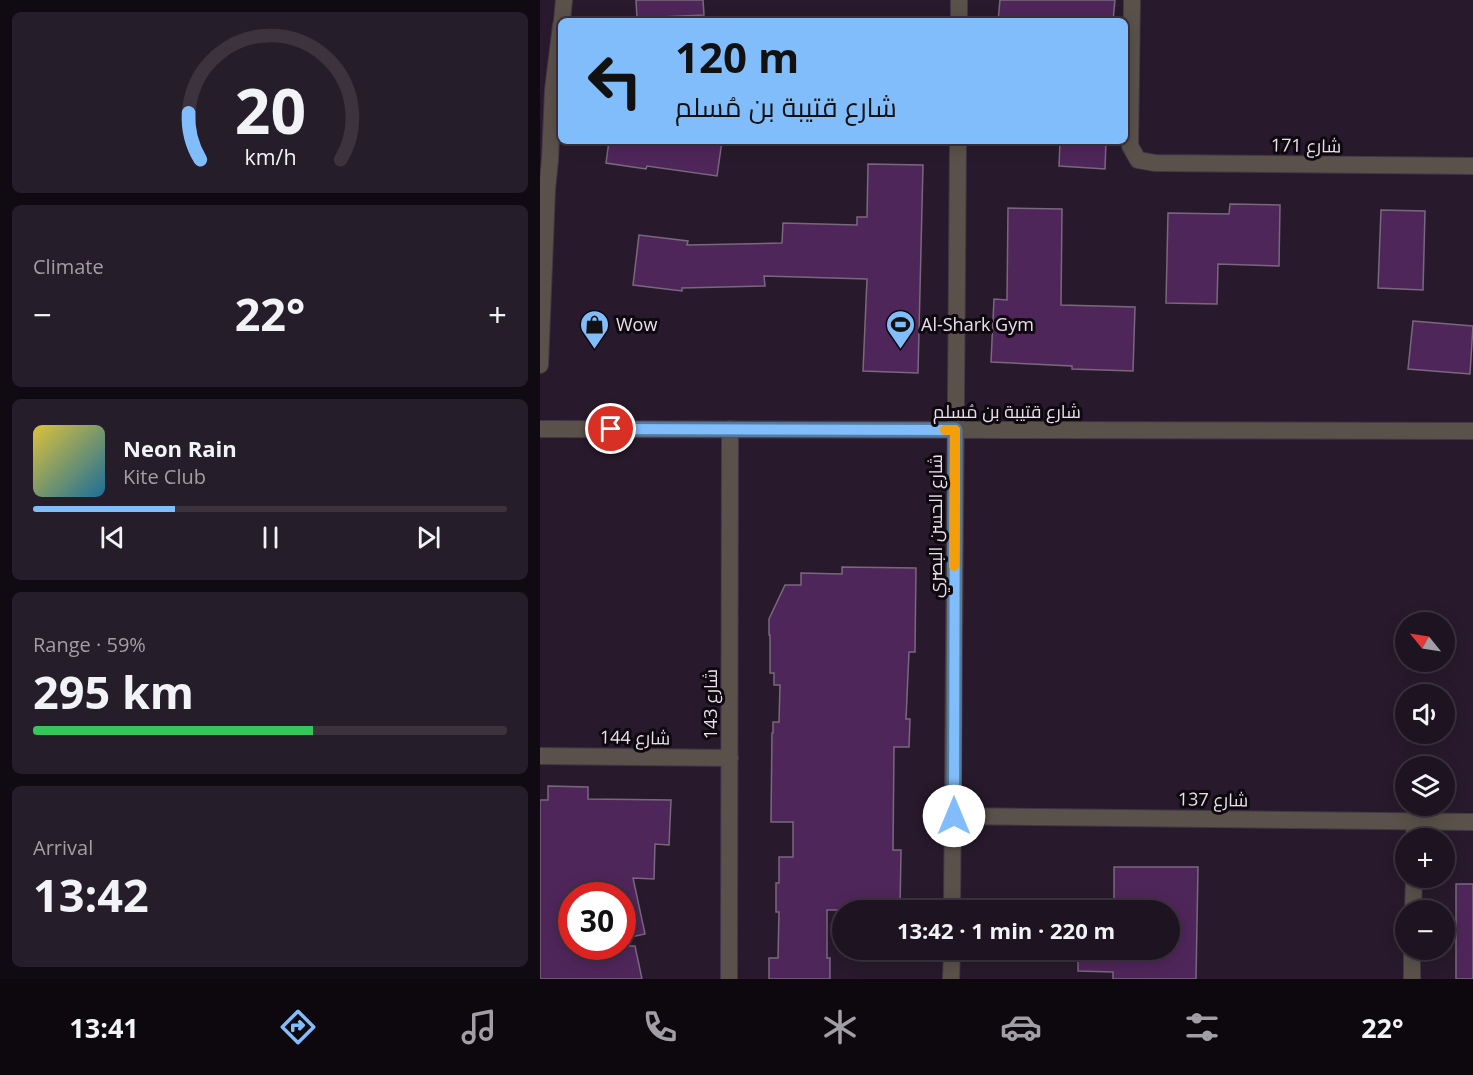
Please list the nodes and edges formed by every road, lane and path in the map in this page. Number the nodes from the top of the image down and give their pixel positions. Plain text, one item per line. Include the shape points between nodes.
1 (564, 0) edge
2 (959, 0) edge
3 (1132, 0) edge
4 (562, 18) edge
5 (959, 18) edge
6 (558, 48) edge
7 (958, 144) edge
8 (545, 160) edge
9 (1473, 166) edge
10 (540, 365) edge
11 (540, 429) edge
12 (730, 429) junction
13 (955, 430) junction
14 (1473, 431) edge
15 (540, 756) edge
16 (730, 758) junction
17 (954, 816) junction
18 (1415, 821) junction
19 (1473, 822) edge
20 (1415, 828) edge
21 (952, 900) edge
22 (952, 960) edge
23 (1412, 960) edge
24 (729, 979) edge
25 (951, 979) edge
26 (1412, 979) edge

1 - 4 street
2 - 5 street
3 - 9 street, شارع 171 via 1130,146 1138,160
6 - 8 street
7 - 13 street, شارع الحسن البصري
8 - 10 street
11 - 12 street, شارع قتيبة بن مُسلم
12 - 13 street, شارع قتيبة بن مُسلم
12 - 16 street, شارع 143
13 - 14 street, شارع قتيبة بن مُسلم
13 - 17 street, شارع الحسن البصري
15 - 16 street, شارع 144
16 - 24 street, شارع 143
17 - 18 street, شارع 137
17 - 21 street, شارع الحسن البصري
18 - 19 street, شارع 137
18 - 20 street
22 - 25 street
23 - 26 street

